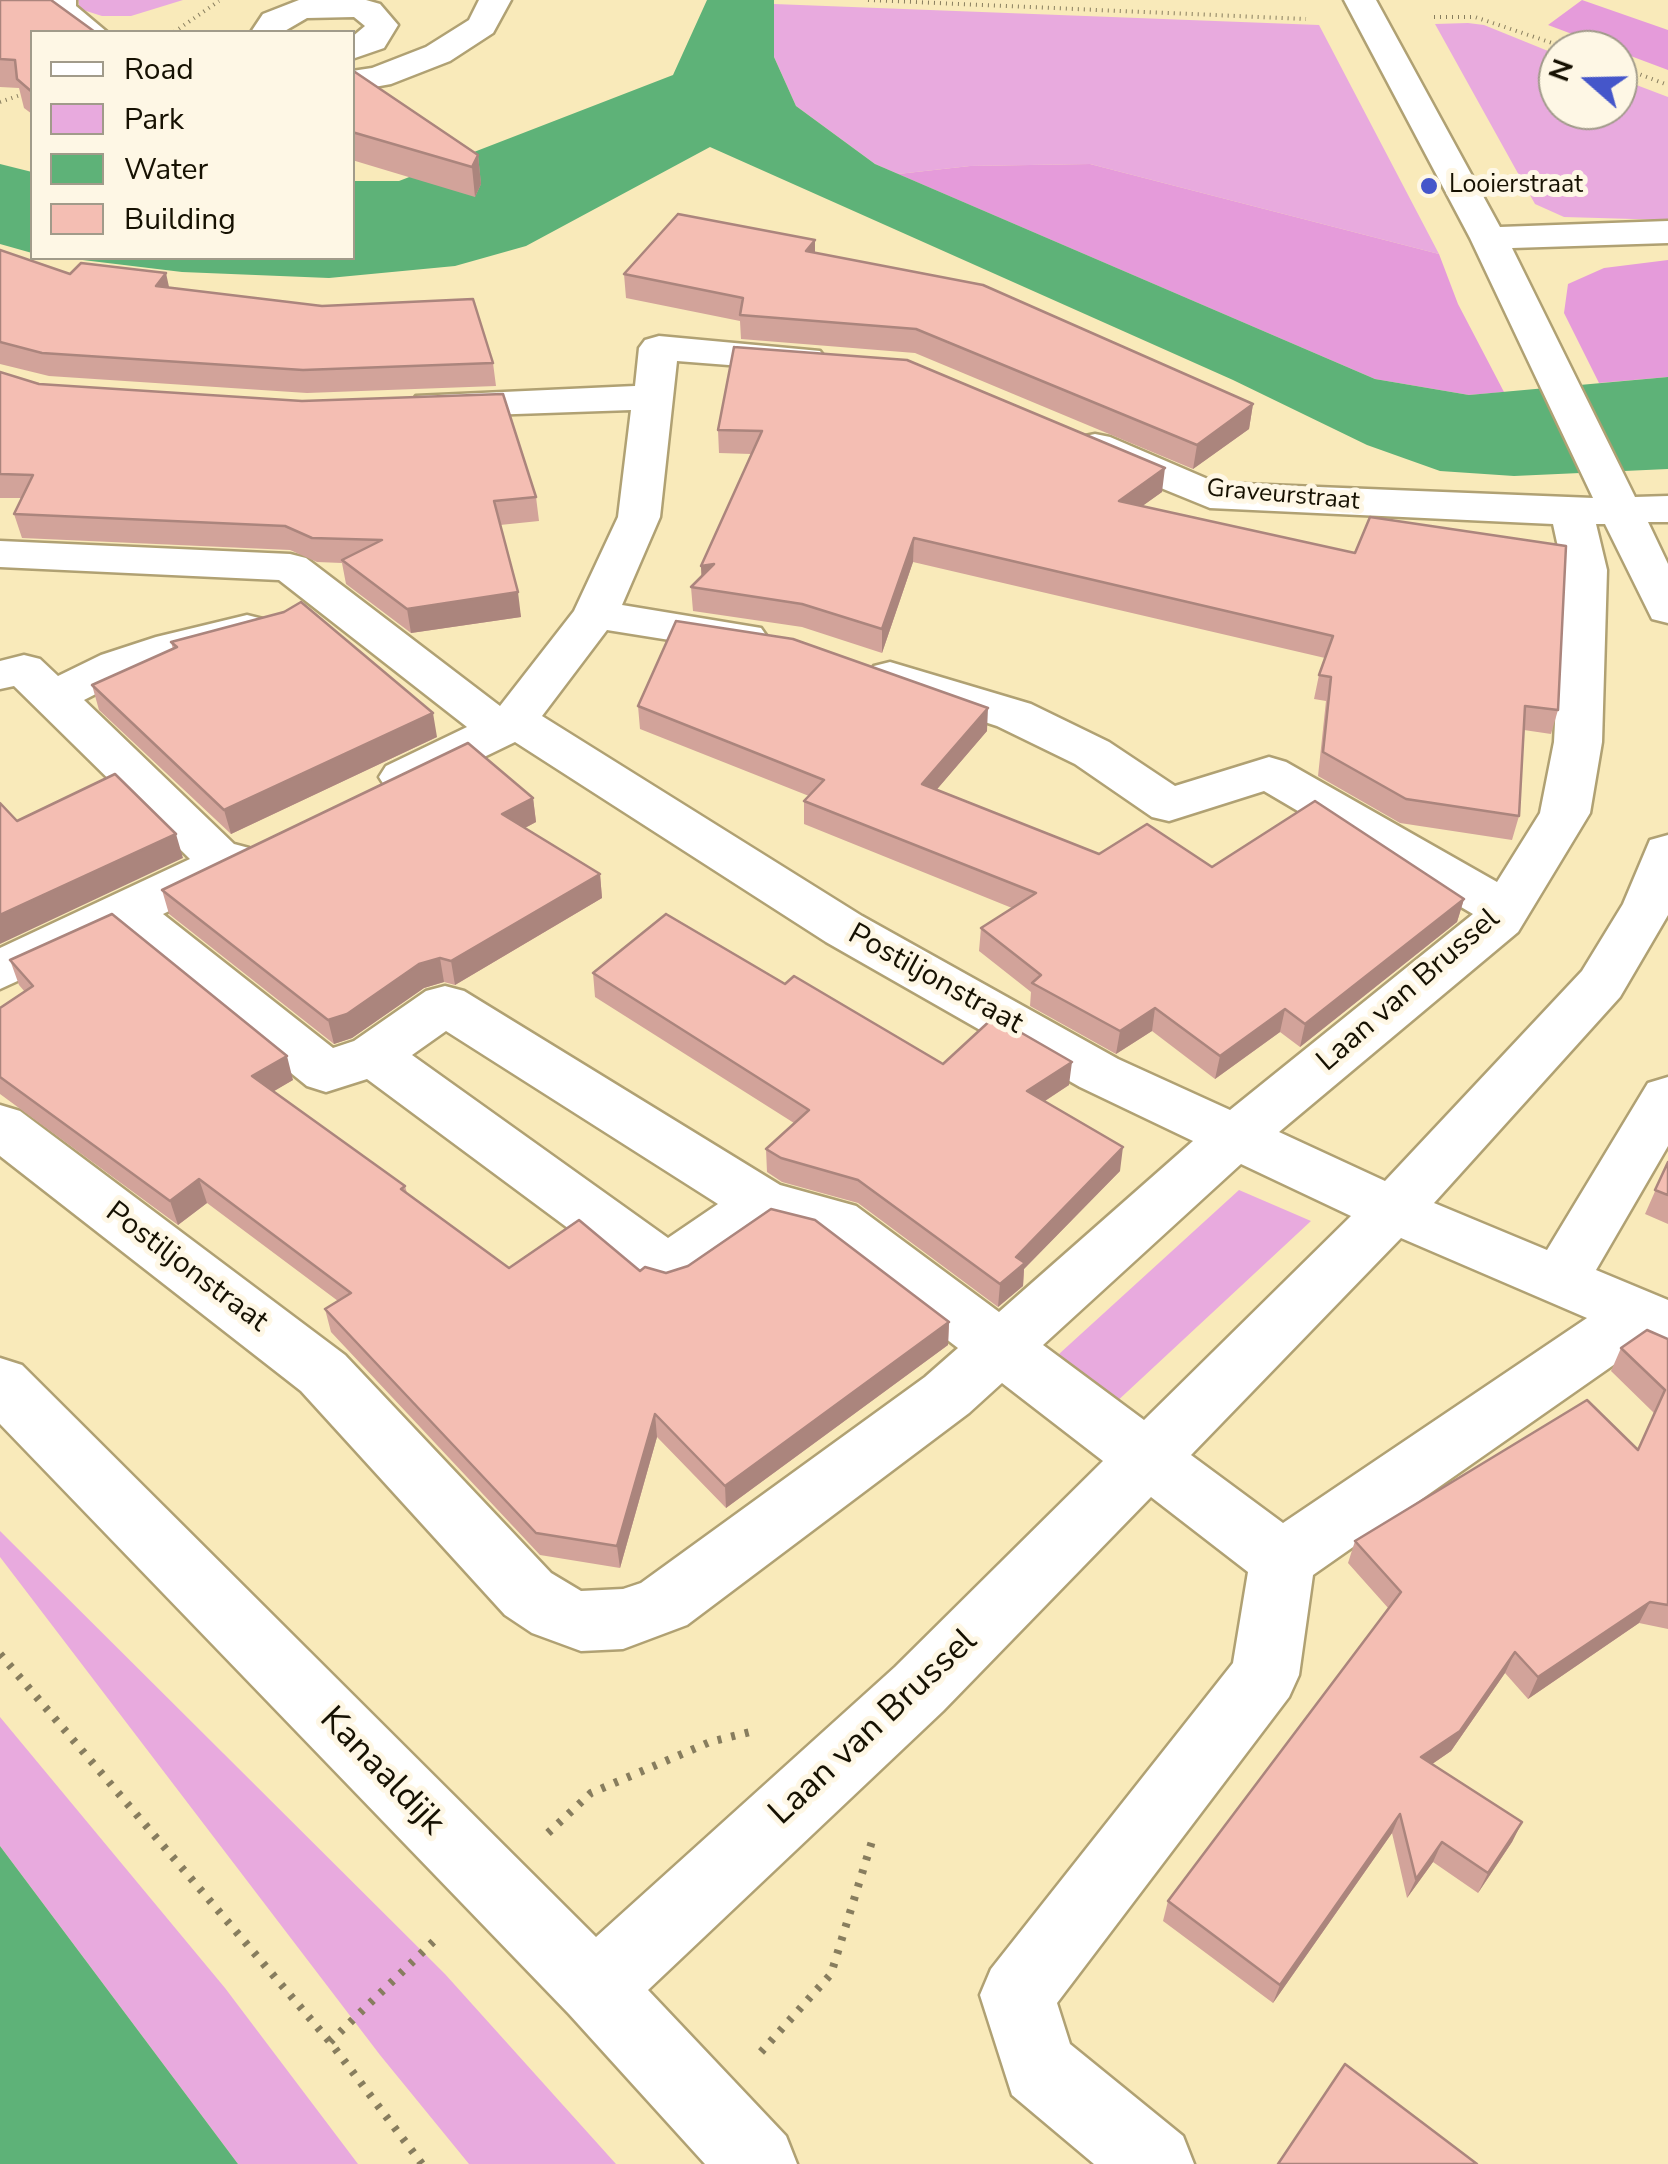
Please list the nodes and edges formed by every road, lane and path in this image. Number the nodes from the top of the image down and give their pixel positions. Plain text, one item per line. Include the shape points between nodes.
1 (60, 0) edge
2 (220, 0) edge
3 (495, 0) edge
4 (868, 0) edge
5 (339, 2) edge
6 (938, 2) edge
7 (1364, 9) edge
8 (88, 30) edge
9 (177, 30) edge
10 (268, 30) edge
11 (1538, 38) edge
12 (355, 48) edge
13 (1638, 73) edge
14 (355, 81) edge
15 (1668, 84) edge
16 (30, 92) edge
17 (0, 102) edge
18 (1668, 232) edge
19 (1488, 238) junction
20 (836, 362) edge
21 (652, 397) junction
22 (383, 406) edge
23 (1054, 428) edge
24 (1600, 501) junction
25 (1668, 509) edge
26 (0, 554) edge
27 (322, 594) junction
28 (1668, 609) edge
29 (594, 614) junction
30 (782, 642) edge
31 (850, 662) edge
32 (0, 675) edge
33 (52, 697) junction
34 (507, 725) junction
35 (362, 797) edge
36 (276, 838) edge
37 (1668, 852) edge
38 (224, 863) junction
39 (1505, 909) junction
40 (124, 910) junction
41 (0, 970) edge
42 (373, 1055) junction
43 (1668, 1098) edge
44 (0, 1126) edge
45 (1233, 1138) junction
46 (764, 1203) junction
47 (1393, 1210) junction
48 (1560, 1280) junction
49 (1654, 1320) edge
50 (1001, 1350) junction
51 (0, 1383) edge
52 (1146, 1460) junction
53 (1282, 1560) junction
54 (581, 1621) joint
55 (0, 1654) edge
56 (767, 1728) dead end
57 (878, 1822) dead end
58 (492, 1885) junction
59 (595, 1988) junction
60 (330, 2042) junction
61 (709, 2110) junction
62 (422, 2164) edge
63 (758, 2164) edge
64 (1156, 2164) edge

1 - 8 street via 60,10
2 - 9 path
3 - 14 street via 482,26 438,54
4 - 6 path
5 - 10 street via 285,14
5 - 12 street via 369,11 382,25 372,41
6 - 7 path via 1304,19
7 - 11 path via 1475,17
7 - 19 street
13 - 15 path
16 - 17 path
18 - 19 street
19 - 24 street via 1558,381
20 - 21 street via 659,348
21 - 22 street
21 - 29 street via 639,517
23 - 24 street, Graveurstraat via 1210,496
24 - 25 street
24 - 28 street
24 - 39 street, Laan van Brussel via 1585,570 1578,742 1565,813
26 - 27 street, Postiljonstraat via 290,567
27 - 33 street via 272,622 117,665
27 - 34 street, Postiljonstraat
29 - 30 street
29 - 34 street
31 - 39 street via 1014,715 1092,753 1169,805 1269,773
32 - 33 street via 24,669
33 - 38 street
34 - 35 street
34 - 45 street, Postiljonstraat via 844,930
36 - 38 street
37 - 47 street, Laan van Brussel via 1648,906 1601,984
38 - 40 street
39 - 45 street, Laan van Brussel via 1374,1026
40 - 41 street
40 - 42 street via 326,1072
42 - 46 street via 445,1005
42 - 46 street via 667,1269
43 - 48 street
44 - 54 street, Postiljonstraat via 323,1373 528,1594
45 - 47 street, Postiljonstraat
45 - 50 street, Laan van Brussel
46 - 50 street via 835,1222
47 - 48 street, Postiljonstraat
47 - 52 street, Laan van Brussel
48 - 49 street, Postiljonstraat
49 - 53 street
50 - 52 street
50 - 54 street, Laan van Brussel via 664,1604 623,1619
51 - 58 street, Kanaaldijk
52 - 53 street
52 - 59 street, Laan van Brussel via 919,1690
53 - 64 street via 1265,1675 1017,1995 1039,2068
55 - 60 path
56 - 58 path via 710,1742 591,1793
57 - 61 path via 831,1974
58 - 59 street, Kanaaldijk
58 - 60 path
59 - 61 street, Kanaaldijk
60 - 62 path
61 - 63 street, Kanaaldijk

